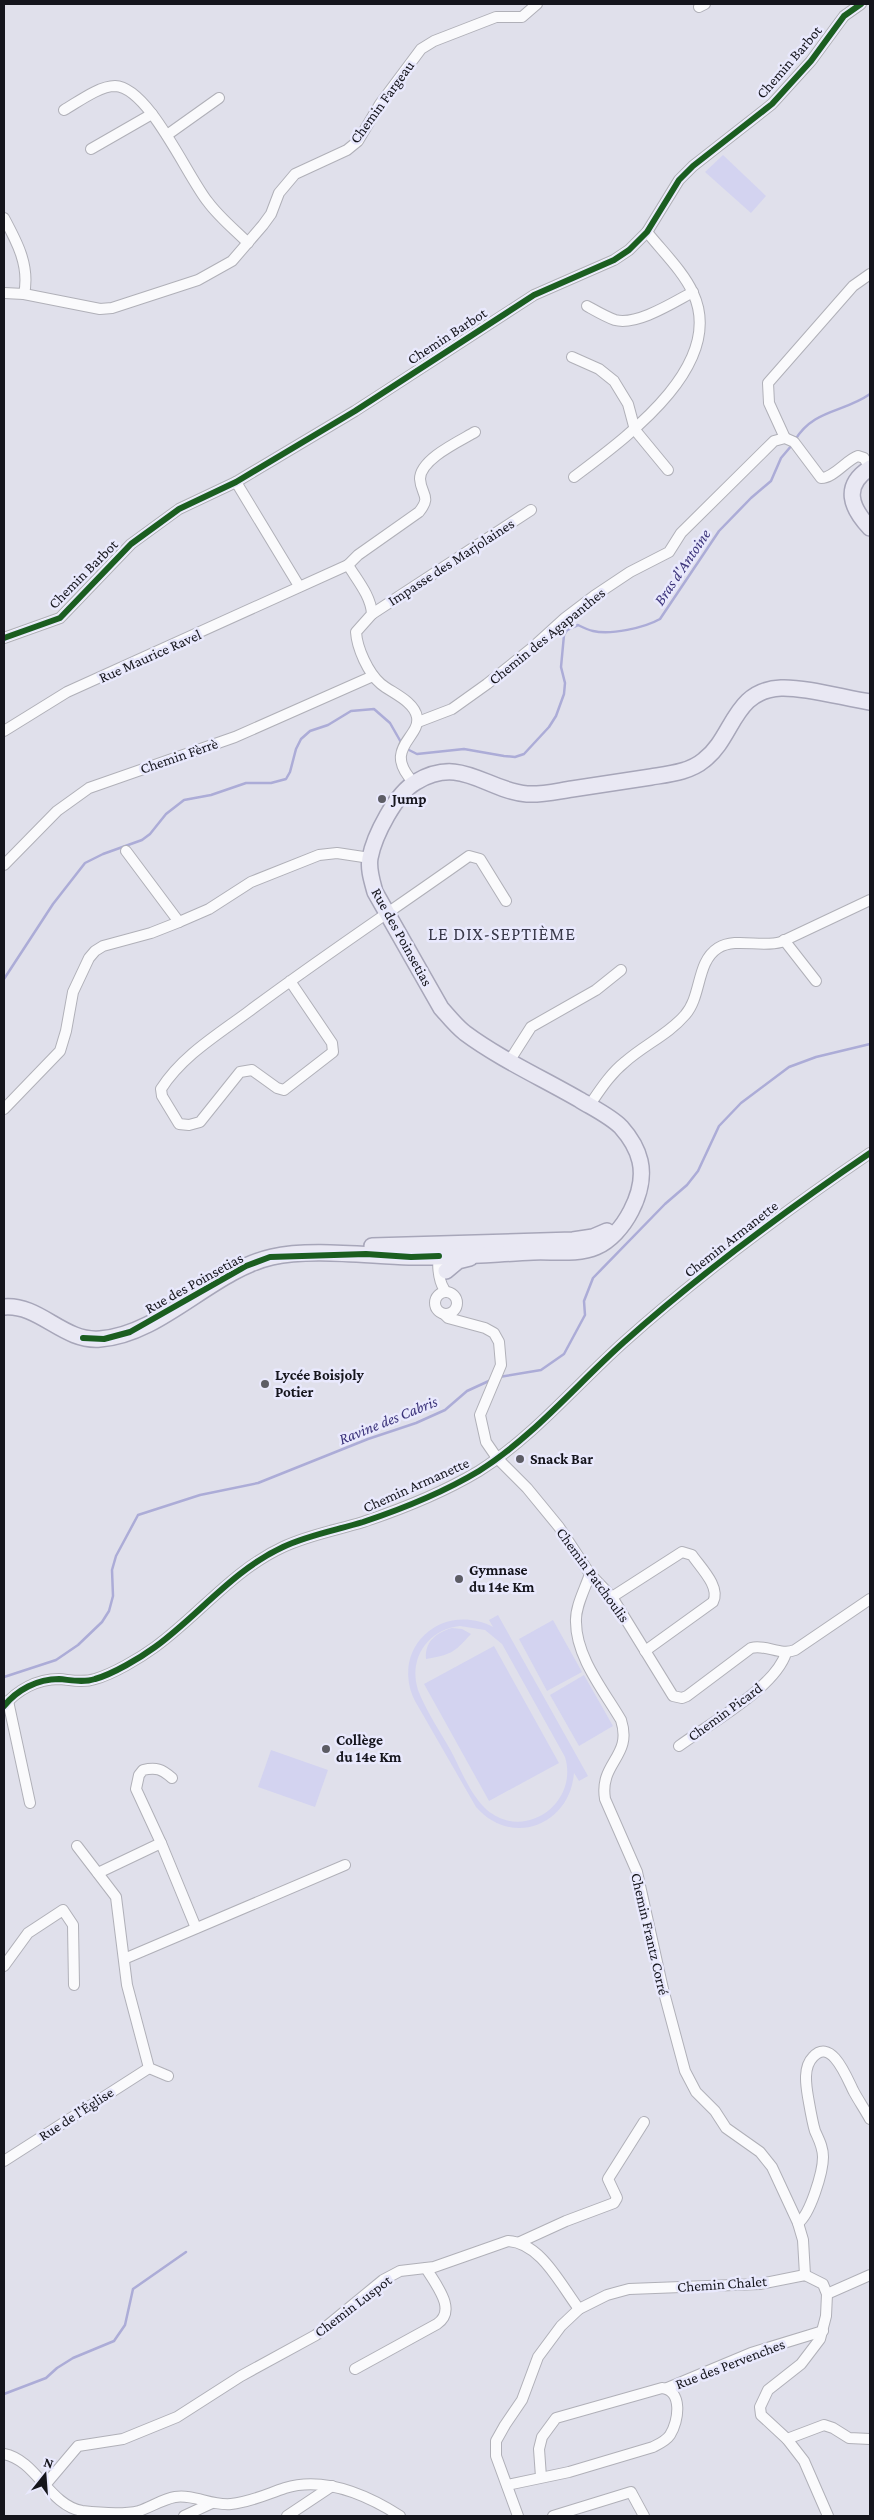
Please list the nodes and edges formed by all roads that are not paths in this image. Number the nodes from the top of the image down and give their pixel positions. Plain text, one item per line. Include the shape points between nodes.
1 (537, 4) edge
2 (861, 4) edge
3 (219, 98) dead end
4 (64, 110) dead end
5 (152, 114) junction
6 (167, 136) junction
7 (91, 149) dead end
8 (4, 218) edge
9 (647, 232) junction
10 (248, 243) junction
11 (870, 274) edge
12 (693, 292) junction
13 (4, 294) edge
14 (24, 294) junction
15 (586, 306) dead end
16 (572, 357) dead end
17 (636, 430) junction
18 (475, 432) dead end
19 (785, 438) junction
20 (870, 468) edge
21 (668, 470) dead end
22 (574, 477) dead end
23 (236, 482) junction
24 (531, 510) dead end
25 (870, 528) edge
26 (348, 566) junction
27 (299, 586) junction
28 (372, 614) junction
29 (4, 638) edge
30 (373, 676) junction
31 (870, 702) edge
32 (418, 722) junction
33 (4, 732) edge
34 (414, 782) junction
35 (126, 851) dead end
36 (370, 858) junction
37 (4, 865) edge
38 (870, 900) edge
39 (506, 901) dead end
40 (388, 914) junction
41 (179, 922) junction
42 (784, 940) junction
43 (621, 970) dead end
44 (290, 981) junction
45 (816, 981) dead end
46 (510, 1060) junction
47 (589, 1106) junction
48 (4, 1109) edge
49 (870, 1153) edge
50 (485, 1249) junction
51 (440, 1251) junction
52 (411, 1257) junction
53 (443, 1271) junction
54 (444, 1291) junction
55 (4, 1307) edge
56 (456, 1307) junction
57 (444, 1314) junction
58 (470, 1323) junction
59 (112, 1337) junction
60 (497, 1458) junction
61 (590, 1574) junction
62 (612, 1597) junction
63 (870, 1599) edge
64 (644, 1651) junction
65 (786, 1652) junction
66 (6, 1703) edge
67 (679, 1746) dead end
68 (172, 1778) dead end
69 (30, 1803) dead end
70 (161, 1843) junction
71 (77, 1846) dead end
72 (345, 1865) dead end
73 (98, 1873) junction
74 (196, 1928) junction
75 (124, 1959) junction
76 (4, 1966) edge
77 (74, 1986) dead end
78 (149, 2068) junction
79 (168, 2076) dead end
80 (870, 2119) edge
81 (644, 2122) dead end
82 (4, 2161) edge
83 (798, 2223) junction
84 (520, 2242) junction
85 (426, 2268) junction
86 (805, 2275) junction
87 (870, 2275) edge
88 (827, 2294) junction
89 (579, 2309) junction
90 (823, 2331) junction
91 (354, 2369) dead end
92 (667, 2388) junction
93 (787, 2439) junction
94 (870, 2439) edge
95 (4, 2454) edge
96 (541, 2477) junction
97 (44, 2485) junction
98 (332, 2486) junction
99 (507, 2486) junction
100 (212, 2503) junction
101 (184, 2516) edge
102 (287, 2516) edge
103 (400, 2516) edge
104 (518, 2516) edge
105 (553, 2516) edge
106 (644, 2516) edge
107 (828, 2516) edge

1 - 10 street, Chemin Fargeau via 522,17 496,17 434,41 421,50 388,92 358,141 347,150 296,174 279,193 271,214
2 - 9 street, Chemin Barbot via 844,16 811,61 772,104 679,180
3 - 6 street
4 - 5 street via 107,87 116,86 130,92
5 - 6 street
5 - 7 street
6 - 10 street via 208,203
8 - 14 street via 24,262 27,281
9 - 12 street
9 - 23 street, Chemin Barbot via 614,260 534,295
10 - 14 street, Chemin Fargeau via 232,261 198,280 112,308 100,309
11 - 19 street via 853,286 768,383 769,403
12 - 15 street via 654,313 634,319 616,321
12 - 17 street via 701,319 692,361
13 - 14 street, Chemin Fargeau
16 - 17 street via 599,369 614,381 628,404
17 - 21 street
17 - 22 street
18 - 26 street via 431,459 422,471 420,479 426,497 419,512 358,555
19 - 20 street via 794,442 818,476 825,478 858,456 864,458
19 - 32 street, Chemin des Agapanthes via 774,441 721,491 681,533 669,552 594,596 452,709
20 - 25 main road via 860,475 852,492 852,502
23 - 27 street
23 - 29 street, Chemin Barbot via 179,508 131,544 60,618
24 - 28 street, Impasse des Marjolaines
26 - 27 street, Rue Maurice Ravel
26 - 28 street via 369,600
27 - 33 street, Rue Maurice Ravel via 67,692
28 - 30 street, Impasse des Marjolaines via 356,632
30 - 32 street via 412,707
30 - 37 street, Chemin Fèrrè via 236,737 89,788 57,811
31 - 34 main road, Rue des Poinsetias via 780,688 766,691 740,709 718,746 704,760 687,770 654,777 528,794 452,771 433,773
32 - 34 street via 405,742 401,756 402,766
34 - 36 main road, Rue des Poinsetias via 389,814
35 - 41 street
36 - 40 main road, Rue des Poinsetias via 374,892
36 - 41 street via 337,854 319,856 251,882 209,909
38 - 42 street
39 - 40 street via 480,859 469,856
40 - 44 street
40 - 46 main road, Rue des Poinsetias via 452,1021 474,1039
41 - 48 street via 95,951 73,992 60,1051
42 - 45 street
42 - 47 street via 766,945 727,944 718,948 704,965 696,995 685,1015 625,1062
43 - 46 street via 596,990 531,1027
44 - 44 street via 332,1043 333,1052 284,1090 246,1069 240,1072 200,1122 179,1124 162,1096 161,1089 170,1075 189,1056
46 - 47 main road, Rue des Poinsetias
47 - 50 main road, Rue des Poinsetias via 620,1126 635,1146 640,1161 639,1198 620,1225 611,1237 596,1247
49 - 60 street, Chemin Armanette via 792,1208 654,1316
50 - 51 main road, Rue des Poinsetias
50 - 53 main road
51 - 52 main road, Rue des Poinsetias
51 - 53 street
51 - 59 main road, Rue des Poinsetias via 275,1249 259,1253 240,1260
52 - 53 main road
52 - 59 main road, Rue des Poinsetias via 366,1254 270,1257 246,1266 140,1328
53 - 54 street
54 - 56 street via 454,1296
54 - 57 street via 437,1298 436,1305
55 - 59 main road, Rue des Poinsetias via 31,1312 71,1335 94,1340
56 - 57 street via 453,1312
56 - 58 street
57 - 58 street
58 - 60 street, Chemin Patchoulis via 494,1333 501,1350 501,1365 480,1415 482,1432
60 - 61 street, Chemin Patchoulis via 542,1506
60 - 66 street, Chemin Armanette via 418,1501 285,1546 264,1557 241,1572 187,1623 159,1644 105,1676 88,1681 44,1681 21,1690
61 - 62 street, Chemin Patchoulis
61 - 83 street, Chemin Frantz Corré via 578,1607 578,1638 585,1659 624,1730 620,1754 606,1772 605,1800 637,1872 685,2071 696,2092 726,2128 760,2152 772,2167
62 - 64 street, Chemin Patchoulis
62 - 64 street via 682,1552 692,1554 715,1588 713,1602
63 - 65 street via 795,1650
64 - 65 street, Chemin Patchoulis via 669,1692 678,1698 687,1696 751,1648
65 - 67 street, Chemin Picard via 782,1664 755,1692
66 - 69 street
68 - 70 street via 164,1771 151,1768 143,1770 136,1783
70 - 73 street
70 - 74 street
71 - 73 street
72 - 74 street
73 - 75 street via 116,1897
74 - 75 street
75 - 78 street via 127,1985
76 - 77 street via 28,1932 63,1910 73,1925
78 - 79 street
78 - 82 street, Rue de l'Église
80 - 83 street via 840,2064 832,2055 824,2052 815,2054 808,2062 806,2076 823,2158 809,2210
81 - 84 street, Chemin Luspot via 608,2179 617,2198 614,2203
83 - 86 street, Chemin Frantz Corré
84 - 85 street, Chemin Luspot via 508,2241
84 - 89 street via 540,2256
85 - 91 street via 447,2306 445,2316 437,2324
85 - 97 street, Chemin Luspot via 400,2271 383,2280 316,2335 241,2376 177,2417 123,2439 78,2446
86 - 88 street via 823,2284
86 - 89 street, Chemin Chalet via 760,2284 629,2289 607,2295
87 - 88 street
88 - 90 street
89 - 99 street, Chemin Chalet via 546,2344 522,2400 496,2441 496,2456
90 - 92 street, Rue des Pervenches via 751,2353
90 - 93 street via 812,2352 768,2390 761,2401 761,2415
92 - 96 street, Rue des Pervenches via 556,2418 542,2437 539,2449
92 - 96 street, Rue des Pervenches via 677,2399 673,2429 665,2441 569,2472
93 - 94 street via 824,2426 849,2438
93 - 107 street via 804,2461
95 - 97 street via 14,2456
96 - 99 street, Rue des Pervenches
97 - 100 street via 59,2498 82,2510 139,2511 172,2498 187,2496
98 - 100 street via 302,2484 254,2500
98 - 102 street
98 - 103 street via 370,2499
99 - 104 street, Chemin Chalet
100 - 101 street
105 - 106 street via 631,2492

